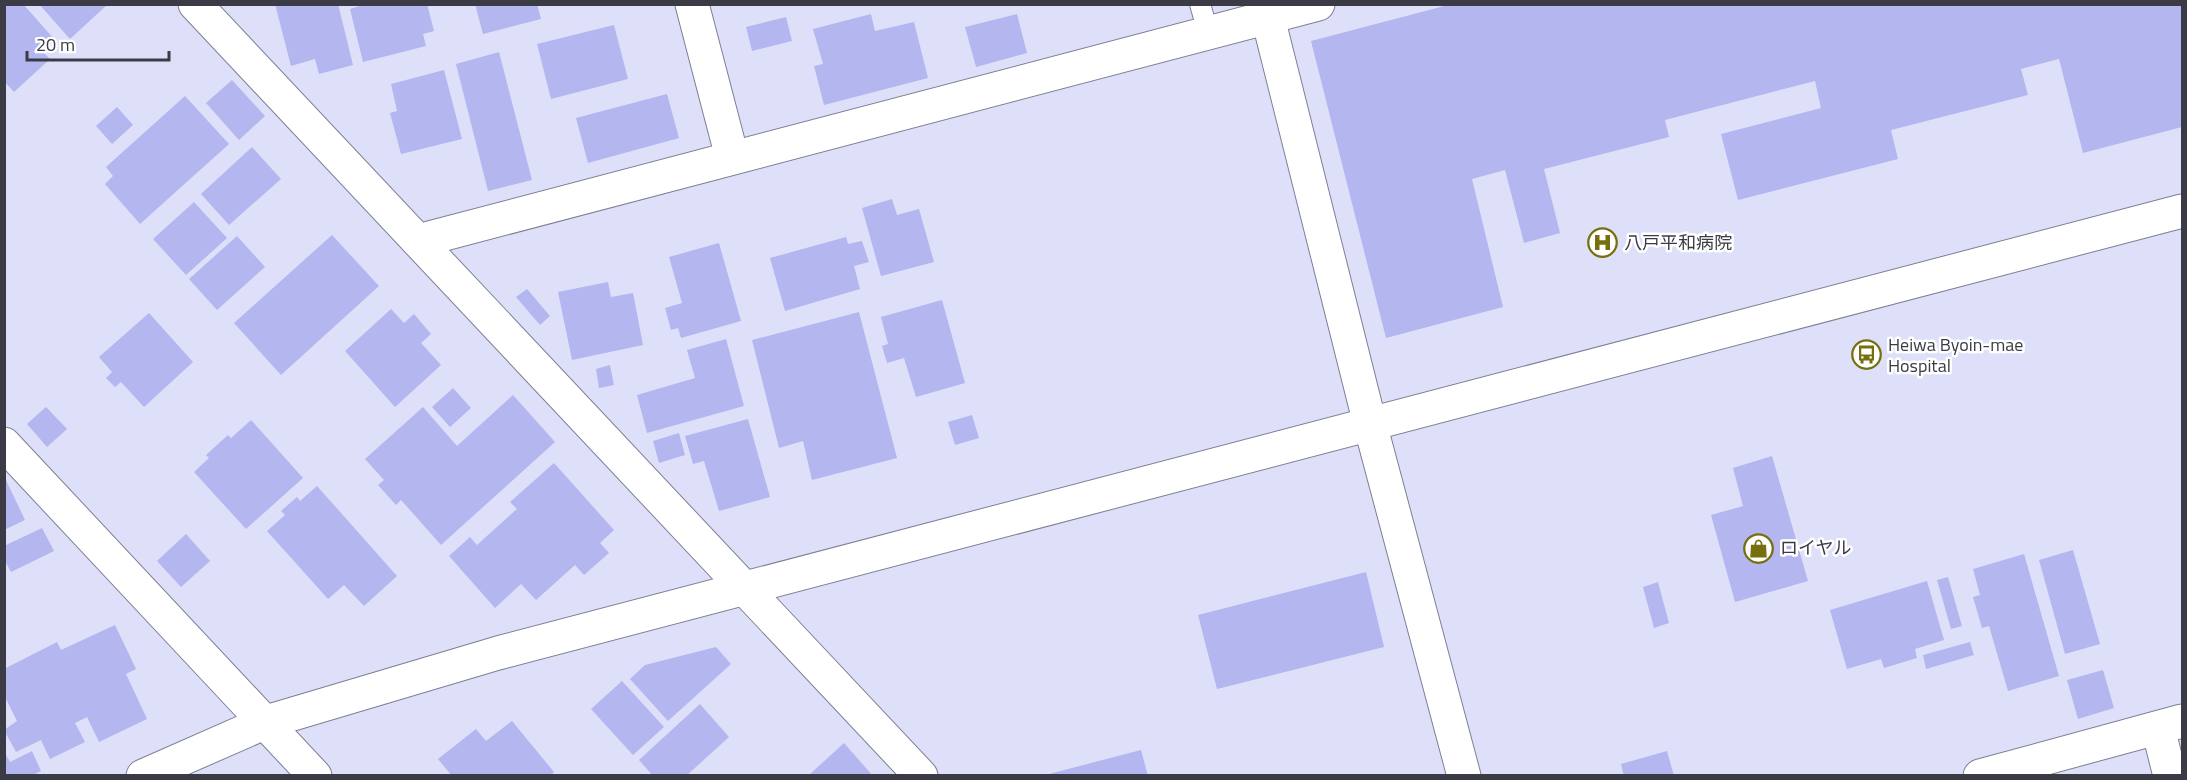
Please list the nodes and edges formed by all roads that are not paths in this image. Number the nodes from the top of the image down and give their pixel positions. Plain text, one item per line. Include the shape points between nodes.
1 (195, 4) edge
2 (692, 4) edge
3 (1318, 4) edge
4 (1204, 18) edge
5 (1268, 18) junction
6 (732, 157) junction
7 (2182, 211) edge
8 (418, 241) junction
9 (1370, 424) junction
10 (4, 444) edge
11 (746, 589) junction
12 (266, 723) junction
13 (2170, 724) edge
14 (143, 776) edge
15 (315, 776) edge
16 (921, 776) edge
17 (1464, 776) edge
18 (1980, 776) edge
19 (2170, 776) edge

1 - 8 street
2 - 6 street
3 - 5 street
4 - 5 street
4 - 6 street
5 - 9 street
6 - 8 street
7 - 9 street
8 - 11 street
9 - 11 street
9 - 17 street
10 - 12 street
11 - 12 street via 498,653
11 - 16 street
12 - 14 street
12 - 15 street
13 - 18 street
13 - 19 street

